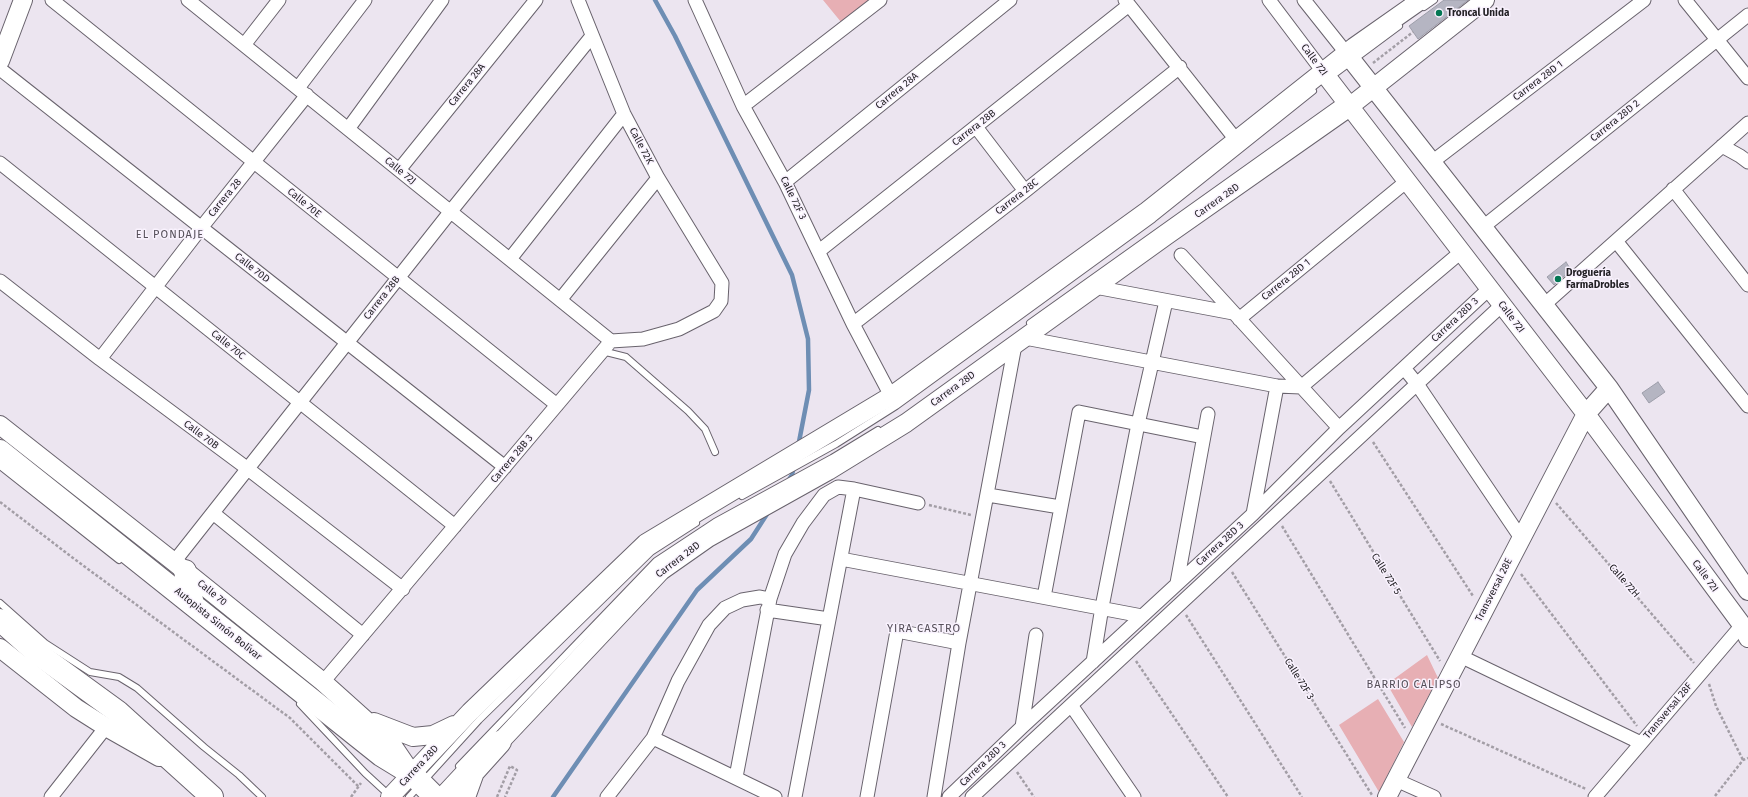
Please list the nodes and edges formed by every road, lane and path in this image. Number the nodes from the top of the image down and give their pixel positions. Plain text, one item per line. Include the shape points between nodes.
1 (23, 0) edge
2 (52, 0) edge
3 (188, 0) edge
4 (278, 0) edge
5 (365, 0) edge
6 (442, 0) edge
7 (536, 0) edge
8 (578, 0) edge
9 (695, 0) edge
10 (880, 0) edge
11 (1010, 0) edge
12 (1269, 0) edge
13 (1304, 0) edge
14 (1434, 0) edge
15 (1478, 0) edge
16 (1485, 0) edge
17 (1644, 0) edge
18 (1685, 0) edge
19 (1127, 2) edge
20 (1421, 5) edge
21 (1748, 15) edge
22 (1403, 23) dead end
23 (1413, 32) dead end
24 (592, 36) junction
25 (1716, 40) junction
26 (244, 45) junction
27 (0, 61) edge
28 (1389, 66) dead end
29 (1180, 67) junction
30 (0, 70) edge
31 (1363, 73) junction
32 (1748, 78) edge
33 (1323, 81) junction
34 (302, 92) junction
35 (1348, 100) junction
36 (743, 106) junction
37 (624, 114) junction
38 (1748, 123) edge
39 (976, 126) junction
40 (348, 129) junction
41 (1237, 141) junction
42 (1722, 146) junction
43 (254, 162) junction
44 (1432, 162) junction
45 (1748, 162) edge
46 (0, 163) edge
47 (399, 170) junction
48 (658, 178) junction
49 (1407, 181) junction
50 (785, 182) junction
51 (1674, 190) junction
52 (1025, 191) junction
53 (450, 212) junction
54 (1483, 227) junction
55 (201, 228) junction
56 (1616, 240) junction
57 (819, 251) junction
58 (1462, 252) junction
59 (1181, 255) dead end
60 (510, 259) junction
61 (398, 278) junction
62 (0, 281) edge
63 (1748, 285) edge
64 (155, 287) junction
65 (1095, 287) junction
66 (1490, 288) junction
67 (560, 300) junction
68 (1166, 301) junction
69 (1502, 304) junction
70 (1544, 305) junction
71 (1236, 316) junction
72 (852, 324) junction
73 (1021, 336) junction
74 (611, 341) junction
75 (347, 343) junction
76 (602, 351) junction
77 (100, 359) junction
78 (1151, 362) junction
79 (1404, 368) junction
80 (1417, 384) junction
81 (1277, 386) junction
82 (1301, 387) junction
83 (1609, 388) junction
84 (891, 396) junction
85 (300, 402) junction
86 (557, 405) junction
87 (1748, 406) edge
88 (1208, 414) dead end
89 (1586, 414) junction
90 (1138, 424) junction
91 (0, 425) edge
92 (883, 427) dead end
93 (1339, 428) junction
94 (1366, 431) junction
95 (1204, 437) junction
96 (0, 451) edge
97 (715, 452) dead end
98 (830, 464) junction
99 (0, 466) edge
100 (505, 467) junction
101 (248, 469) junction
102 (1323, 471) junction
103 (854, 489) junction
104 (1546, 490) junction
105 (988, 495) junction
106 (732, 496) junction
107 (0, 502) edge
108 (918, 503) joint
109 (1060, 507) junction
110 (213, 513) junction
111 (1253, 514) junction
112 (1275, 515) junction
113 (983, 518) junction
114 (703, 519) dead end
115 (455, 526) junction
116 (711, 530) junction
117 (1521, 538) junction
118 (841, 559) junction
119 (1510, 560) junction
120 (1225, 561) junction
121 (126, 565) dead end
122 (179, 566) junction
123 (1177, 583) junction
124 (970, 584) junction
125 (402, 589) junction
126 (1748, 591) edge
127 (1044, 597) junction
128 (0, 604) edge
129 (193, 604) junction
130 (1179, 604) junction
131 (768, 605) junction
132 (1102, 607) junction
133 (1483, 612) junction
134 (1142, 616) junction
135 (828, 619) junction
136 (0, 620) edge
137 (1745, 632) edge
138 (363, 635) junction
139 (1036, 635) dead end
140 (959, 643) junction
141 (0, 648) edge
142 (1129, 651) junction
143 (1460, 656) junction
144 (1093, 662) junction
145 (1703, 670) junction
146 (1449, 677) junction
147 (323, 682) junction
148 (296, 700) dead end
149 (1071, 705) junction
150 (470, 712) junction
151 (364, 717) junction
152 (1428, 718) junction
153 (1022, 727) junction
154 (106, 728) junction
155 (654, 738) junction
156 (1644, 740) junction
157 (500, 742) junction
158 (1414, 744) junction
159 (1748, 758) edge
160 (1743, 760) junction
161 (1010, 761) junction
162 (181, 769) junction
163 (453, 773) dead end
164 (736, 777) junction
165 (1396, 780) junction
166 (359, 787) dead end
167 (428, 791) edge
168 (1596, 796) edge
169 (1715, 796) edge
170 (51, 797) edge
171 (212, 797) edge
172 (262, 797) edge
173 (391, 797) edge
174 (464, 797) edge
175 (497, 797) edge
176 (506, 797) edge
177 (607, 797) edge
178 (775, 797) edge
179 (795, 797) edge
180 (867, 797) edge
181 (934, 797) edge
182 (949, 797) edge
183 (972, 797) edge
184 (1034, 797) edge
185 (1134, 797) edge
186 (1228, 797) edge
187 (1302, 797) edge
188 (1373, 797) edge
189 (1387, 797) edge
190 (1434, 797) edge

1 - 27 street
2 - 43 street, Calle 70E
3 - 26 street, Calle 72J
4 - 26 street
5 - 34 street, Carrera 28
6 - 40 street
7 - 47 street, Carrera 28A
8 - 24 street, Calle 72K
9 - 36 street, Calle 72F 3
10 - 36 street
11 - 50 street, Carrera 28A
12 - 33 street, Calle 72I
13 - 31 street
14 - 20 lane
15 - 28 lane
16 - 31 street, Carrera 28D
17 - 44 street, Carrera 28D 1
18 - 25 street
19 - 29 street
19 - 39 street, Carrera 28B
20 - 31 street, Carrera 28D
21 - 25 street, Carrera 28D 2
22 - 31 lane
23 - 31 path
24 - 37 street, Calle 72K
24 - 53 street, Carrera 28B
25 - 32 street
25 - 54 street, Carrera 28D 2
26 - 34 street, Calle 72J
29 - 41 street
29 - 52 street, Carrera 28C
30 - 55 street, Calle 70D
31 - 33 street, Carrera 28D
31 - 35 street, Carrera 28D
31 - 44 street
33 - 35 street, Calle 72I
33 - 41 street, Carrera 28D
33 - 106 lane via 1153,219 896,406 836,444
34 - 40 street, Calle 72J
34 - 43 street, Carrera 28
35 - 49 street, Calle 72I
35 - 65 street, Carrera 28D
35 - 73 lane
36 - 50 street, Calle 72F 3
37 - 48 street, Calle 72K
37 - 60 street
38 - 42 street
39 - 52 street
39 - 57 street, Carrera 28B
40 - 47 street, Calle 72J
41 - 84 street, Carrera 28D via 1147,211
42 - 45 street
42 - 51 street
43 - 55 street, Carrera 28
43 - 61 street, Calle 70E
44 - 54 street
46 - 64 street, Calle 70C
47 - 53 street, Calle 72J
48 - 67 street
48 - 74 street, Calle 72K via 722,283 721,301 714,311 679,329 643,339
49 - 58 street, Calle 72I
49 - 71 street, Carrera 28D 1
50 - 57 street, Calle 72F 3
51 - 56 street
51 - 63 street
52 - 72 street, Carrera 28C
53 - 60 street, Calle 72J
53 - 61 street, Carrera 28B
54 - 70 street
55 - 64 street, Carrera 28
55 - 75 street, Calle 70D
56 - 70 street
56 - 87 street
57 - 72 street, Calle 72F 3
58 - 66 street, Calle 72I
58 - 82 street
59 - 71 street
60 - 67 street, Calle 72J
61 - 75 street, Carrera 28B
61 - 86 street, Calle 70E
62 - 77 street, Calle 70B
64 - 77 street, Carrera 28
64 - 85 street, Calle 70C
65 - 68 street
65 - 73 street, Carrera 28D
66 - 69 street, Calle 72I
66 - 79 street, Carrera 28D 3
67 - 74 street, Calle 72J
68 - 71 street
68 - 78 street
69 - 80 street, Carrera 28D 3
69 - 89 street, Calle 72I
70 - 83 street
71 - 82 street
72 - 84 street, Calle 72F 3
73 - 78 street
73 - 98 street, Carrera 28D via 906,423
73 - 105 street
74 - 76 street, Carrera 28B 3
75 - 85 street, Carrera 28B
75 - 100 street, Calle 70D
76 - 86 street, Carrera 28B 3
76 - 97 lane via 626,357 688,411 705,430
77 - 101 street, Calle 70B
78 - 81 street
78 - 90 street
79 - 80 street
79 - 93 street, Carrera 28D 3
80 - 94 street, Carrera 28D 3
80 - 117 street
81 - 82 street
81 - 111 street
82 - 93 street
83 - 89 street, Transversal 28E
83 - 126 street
84 - 106 street, Carrera 28D
85 - 101 street, Carrera 28B
85 - 115 street, Calle 70C
86 - 100 street, Carrera 28B 3
88 - 95 street
89 - 104 street, Transversal 28E
89 - 137 street, Calle 72I
90 - 95 street
90 - 109 street via 1079,412
90 - 132 street
91 - 122 street, Calle 70
92 - 98 lane
93 - 111 street, Carrera 28D 3
94 - 102 street, Carrera 28D 3
94 - 133 path
95 - 123 street
96 - 129 highway, Autopista Simón Bolívar
98 - 116 street, Carrera 28D
99 - 121 lane
100 - 115 street, Carrera 28B 3
101 - 110 street, Carrera 28B
101 - 125 street, Calle 70B
102 - 112 street, Carrera 28D 3
102 - 146 path, Calle 72F 5
103 - 108 street
103 - 118 street
103 - 131 street via 838,487 824,495 803,523 785,554
104 - 117 street, Transversal 28E
104 - 145 path, Calle 72H
105 - 109 street
105 - 113 street
106 - 150 street, Carrera 28D via 646,544
107 - 166 path via 290,718
108 - 113 path
109 - 127 street
110 - 122 street, Carrera 28B
110 - 138 street
111 - 123 street, Carrera 28D 3
112 - 120 street, Carrera 28D 3
112 - 158 path
113 - 124 street
114 - 167 lane via 651,552 478,720
115 - 125 street, Carrera 28B 3
116 - 157 street, Carrera 28D via 661,570
116 - 163 lane via 656,561
117 - 119 street, Transversal 28E
118 - 124 street
118 - 135 street
119 - 133 street, Transversal 28E
119 - 156 path
120 - 130 street, Carrera 28D 3
120 - 188 path, Calle 72F 3
122 - 129 highway
122 - 147 street, Calle 70
123 - 134 street, Carrera 28D 3
124 - 127 street
124 - 140 street
125 - 138 street, Carrera 28B 3
127 - 132 street
128 - 172 lane via 45,643 90,672 119,677 137,688
129 - 167 highway, Autopista Simón Bolívar
130 - 142 street, Carrera 28D 3
130 - 187 path
131 - 135 street
131 - 155 street via 760,597 742,600 725,608 709,625 678,681
131 - 164 street
132 - 134 street
132 - 144 street
133 - 143 street, Transversal 28E
134 - 144 street, Carrera 28D 3
135 - 179 street
136 - 162 highway via 37,653 118,712
137 - 145 street, Transversal 28F
138 - 147 street, Carrera 28B 3
139 - 153 street
140 - 180 street via 897,632
140 - 181 street
141 - 154 street via 76,708
142 - 149 street, Carrera 28D 3
142 - 186 path
143 - 146 street, Transversal 28E
143 - 156 street
144 - 153 street, Carrera 28D 3
145 - 156 street, Transversal 28F
145 - 160 path via 1716,706
146 - 152 street, Transversal 28E
147 - 151 street, Calle 70
148 - 173 lane
149 - 161 street, Carrera 28D 3
149 - 185 street
150 - 151 street via 453,726 433,734 413,737
150 - 167 street, Carrera 28D
151 - 167 street, Calle 70 via 391,743
152 - 158 street, Transversal 28E
152 - 168 path
153 - 182 street, Carrera 28D 3
154 - 162 street
154 - 170 street
155 - 164 street
155 - 177 street
156 - 168 street, Transversal 28F
157 - 167 street, Carrera 28D via 469,768
157 - 174 highway via 473,772
158 - 165 street, Transversal 28E
159 - 160 path
160 - 169 path
161 - 183 street, Carrera 28D 3
161 - 184 path
162 - 171 highway
164 - 178 street
165 - 189 street, Transversal 28E
165 - 190 street
167 - 173 street, Carrera 28D
175 - 176 path via 510,766 517,770

